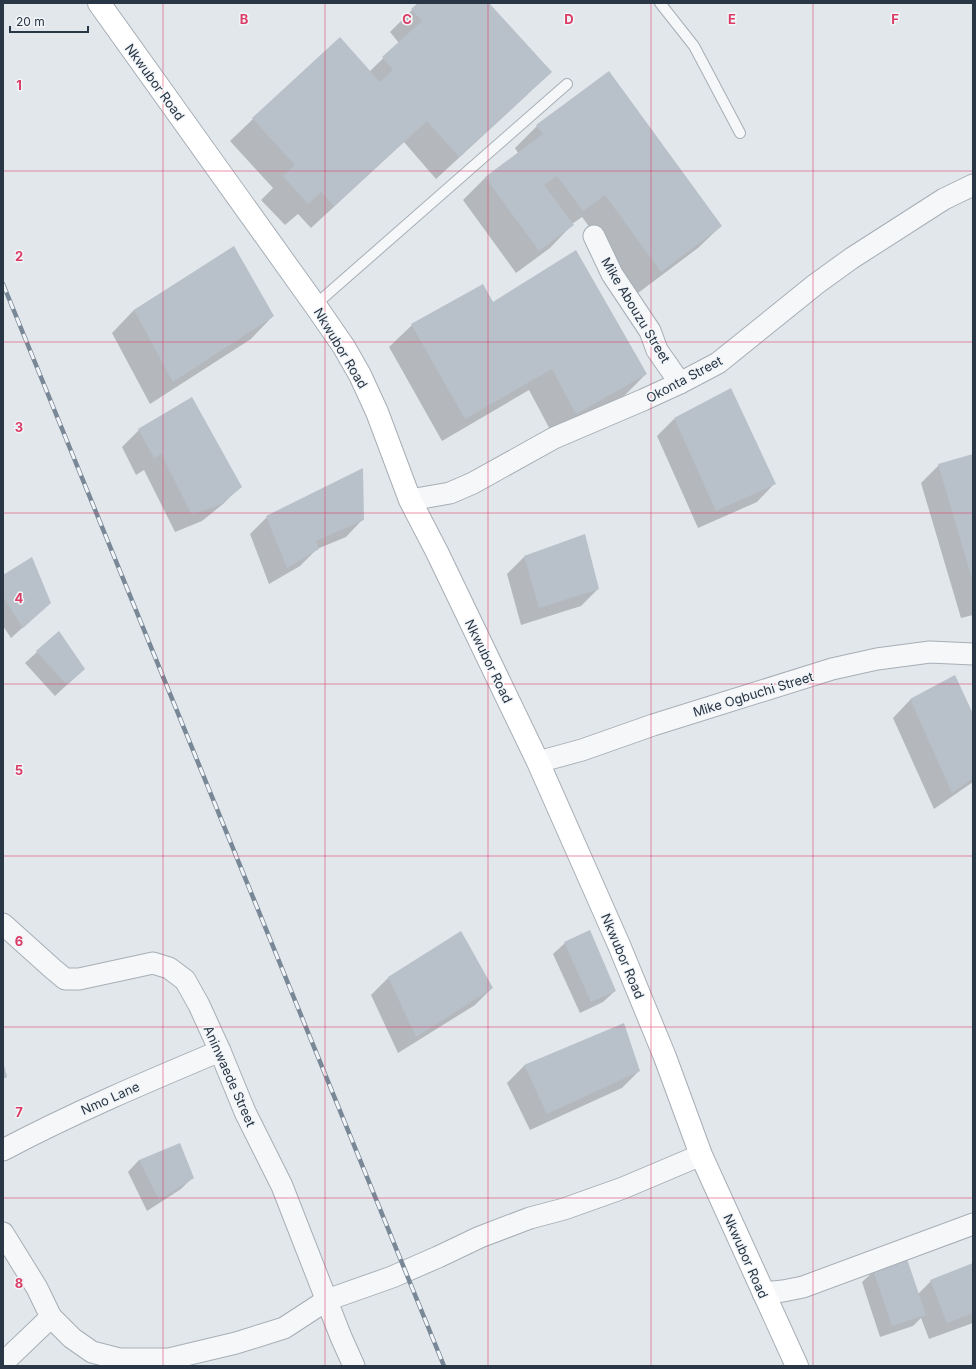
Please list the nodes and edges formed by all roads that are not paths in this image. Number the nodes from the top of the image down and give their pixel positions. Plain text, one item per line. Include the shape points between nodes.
1 (99, 3) edge
2 (660, 3) edge
3 (567, 84) dead end
4 (740, 133) dead end
5 (973, 185) edge
6 (594, 236) dead end
7 (315, 305) junction
8 (680, 383) junction
9 (410, 500) junction
10 (973, 654) edge
11 (538, 762) junction
12 (3, 924) edge
13 (220, 1051) junction
14 (3, 1150) edge
15 (701, 1155) junction
16 (973, 1224) edge
17 (3, 1233) edge
18 (763, 1294) junction
19 (327, 1300) junction
20 (51, 1317) junction
21 (3, 1363) edge
22 (354, 1366) edge
23 (797, 1366) edge

1 - 7 street, Nkwubor Road
2 - 4 lane via 694,46
3 - 7 lane
5 - 8 street, Okonta Street via 944,199 865,250 816,284 718,363
6 - 8 street, Mike Abouzu Street via 612,274 650,331 657,350
7 - 9 street, Nkwubor Road via 360,375 377,412
8 - 9 street, Okonta Street via 554,438 450,494
9 - 11 street, Nkwubor Road
10 - 11 street, Mike Ogbuchi Street via 930,652 877,659 832,669
11 - 15 street, Nkwubor Road via 619,945
12 - 13 street, Aninwaede Street via 65,979 79,979 152,963 169,968 185,980
13 - 14 street, Nmo Lane via 47,1127
13 - 19 street, Aninwaede Street via 245,1112 282,1186
15 - 18 street, Nkwubor Road
15 - 19 street via 623,1188 480,1236 392,1277
16 - 18 street via 803,1287
17 - 20 street via 37,1288
18 - 23 street, Nkwubor Road
19 - 20 street via 284,1328 169,1359 119,1359 92,1352 72,1338
19 - 22 street, Aninwaede Street
20 - 21 street

